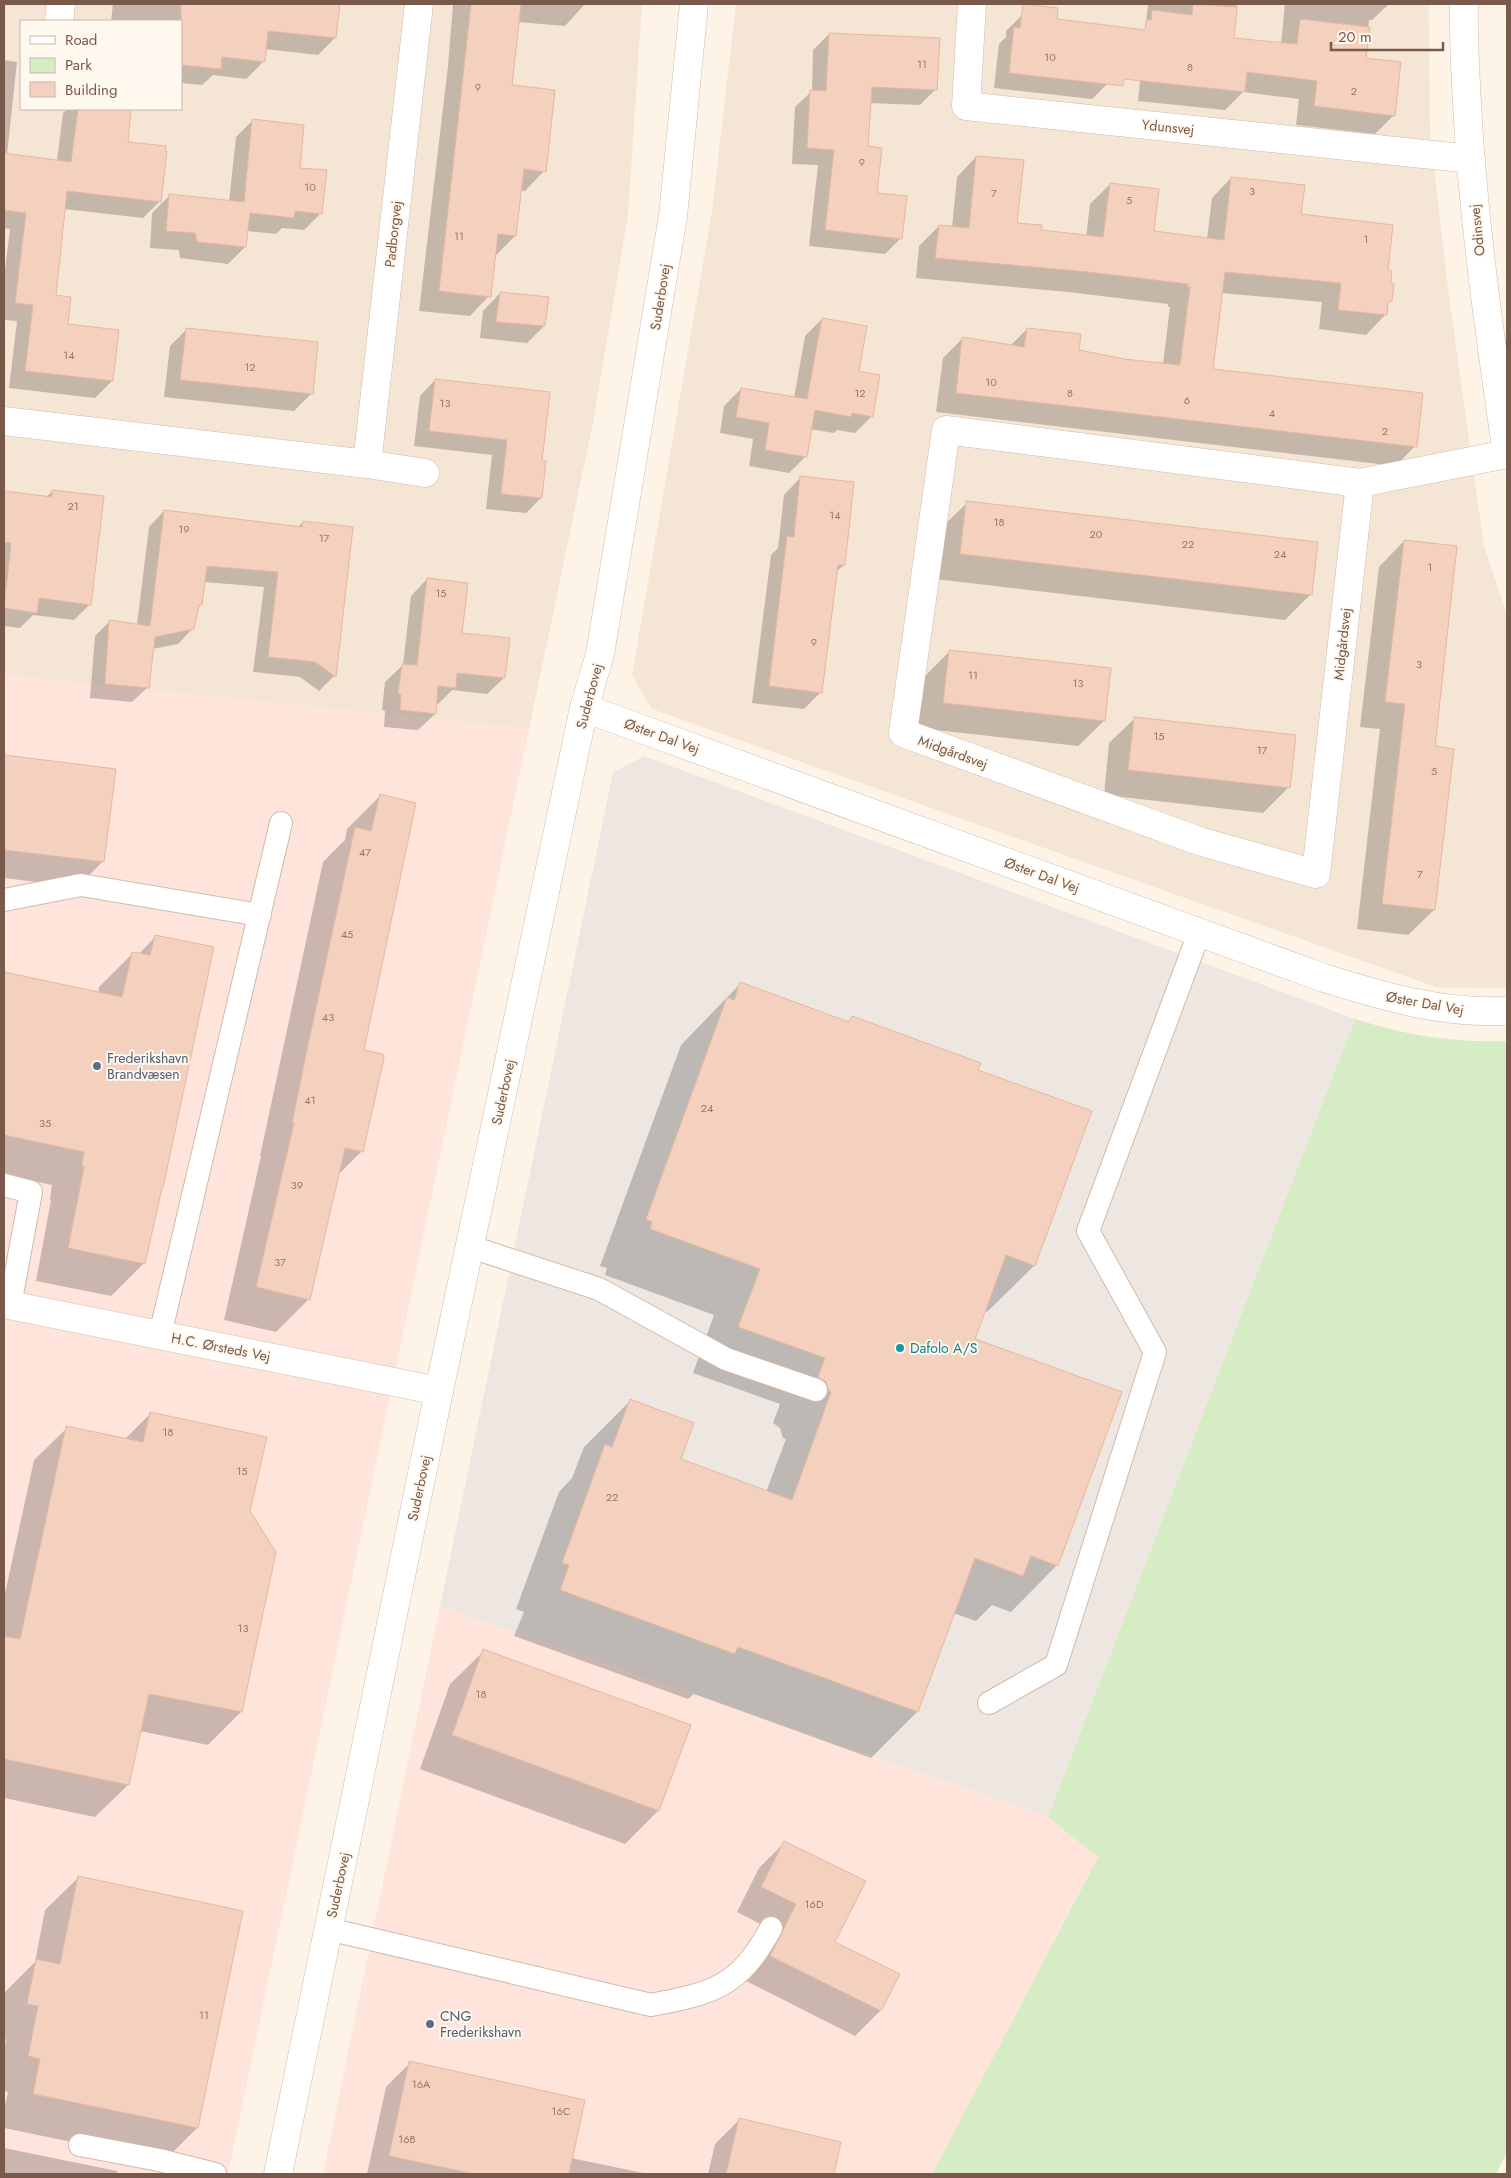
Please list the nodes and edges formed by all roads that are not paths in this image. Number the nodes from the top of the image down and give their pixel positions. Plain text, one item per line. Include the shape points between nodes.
1 (61, 4) edge
2 (419, 4) edge
3 (694, 4) edge
4 (972, 4) edge
5 (1464, 4) edge
6 (58, 20) edge
7 (1471, 159) junction
8 (4, 421) edge
9 (1507, 454) edge
10 (368, 464) junction
11 (425, 473) dead end
12 (1360, 483) junction
13 (584, 708) junction
14 (281, 824) dead end
15 (4, 900) edge
16 (260, 915) junction
17 (1199, 933) junction
18 (1507, 1012) edge
19 (4, 1186) edge
20 (471, 1247) junction
21 (7, 1304) edge
22 (160, 1335) junction
23 (816, 1390) dead end
24 (439, 1391) junction
25 (989, 1703) dead end
26 (771, 1928) dead end
27 (328, 1929) junction
28 (80, 2145) dead end
29 (157, 2167) edge
30 (216, 2174) edge
31 (278, 2174) edge

1 - 6 street
2 - 10 street, Padborgvej
3 - 13 street, Suderbovej via 674,216 600,654
4 - 7 street, Ydunsvej via 966,106
5 - 7 street, Odinsvej
7 - 9 street, Odinsvej via 1483,287
8 - 10 street
9 - 12 street, Midgårdsvej
10 - 11 street
12 - 12 street, Midgårdsvej via 946,430 903,733 1202,842 1316,874
13 - 17 street, Øster Dal Vej
13 - 20 street, Suderbovej
14 - 16 lane
15 - 16 lane via 81,886
16 - 22 lane
17 - 18 street, Øster Dal Vej via 1393,999 1480,1012
17 - 25 lane via 1088,1231 1155,1352 1056,1665
19 - 21 lane via 31,1192
20 - 23 lane via 599,1289 726,1359
20 - 24 street, Suderbovej
21 - 22 street, H.C. Ørsteds Vej
22 - 24 street, H.C. Ørsteds Vej
24 - 27 street, Suderbovej
26 - 27 lane via 742,1971 722,1986 690,1998 651,2004
27 - 31 street, Suderbovej
28 - 29 lane
29 - 30 lane

